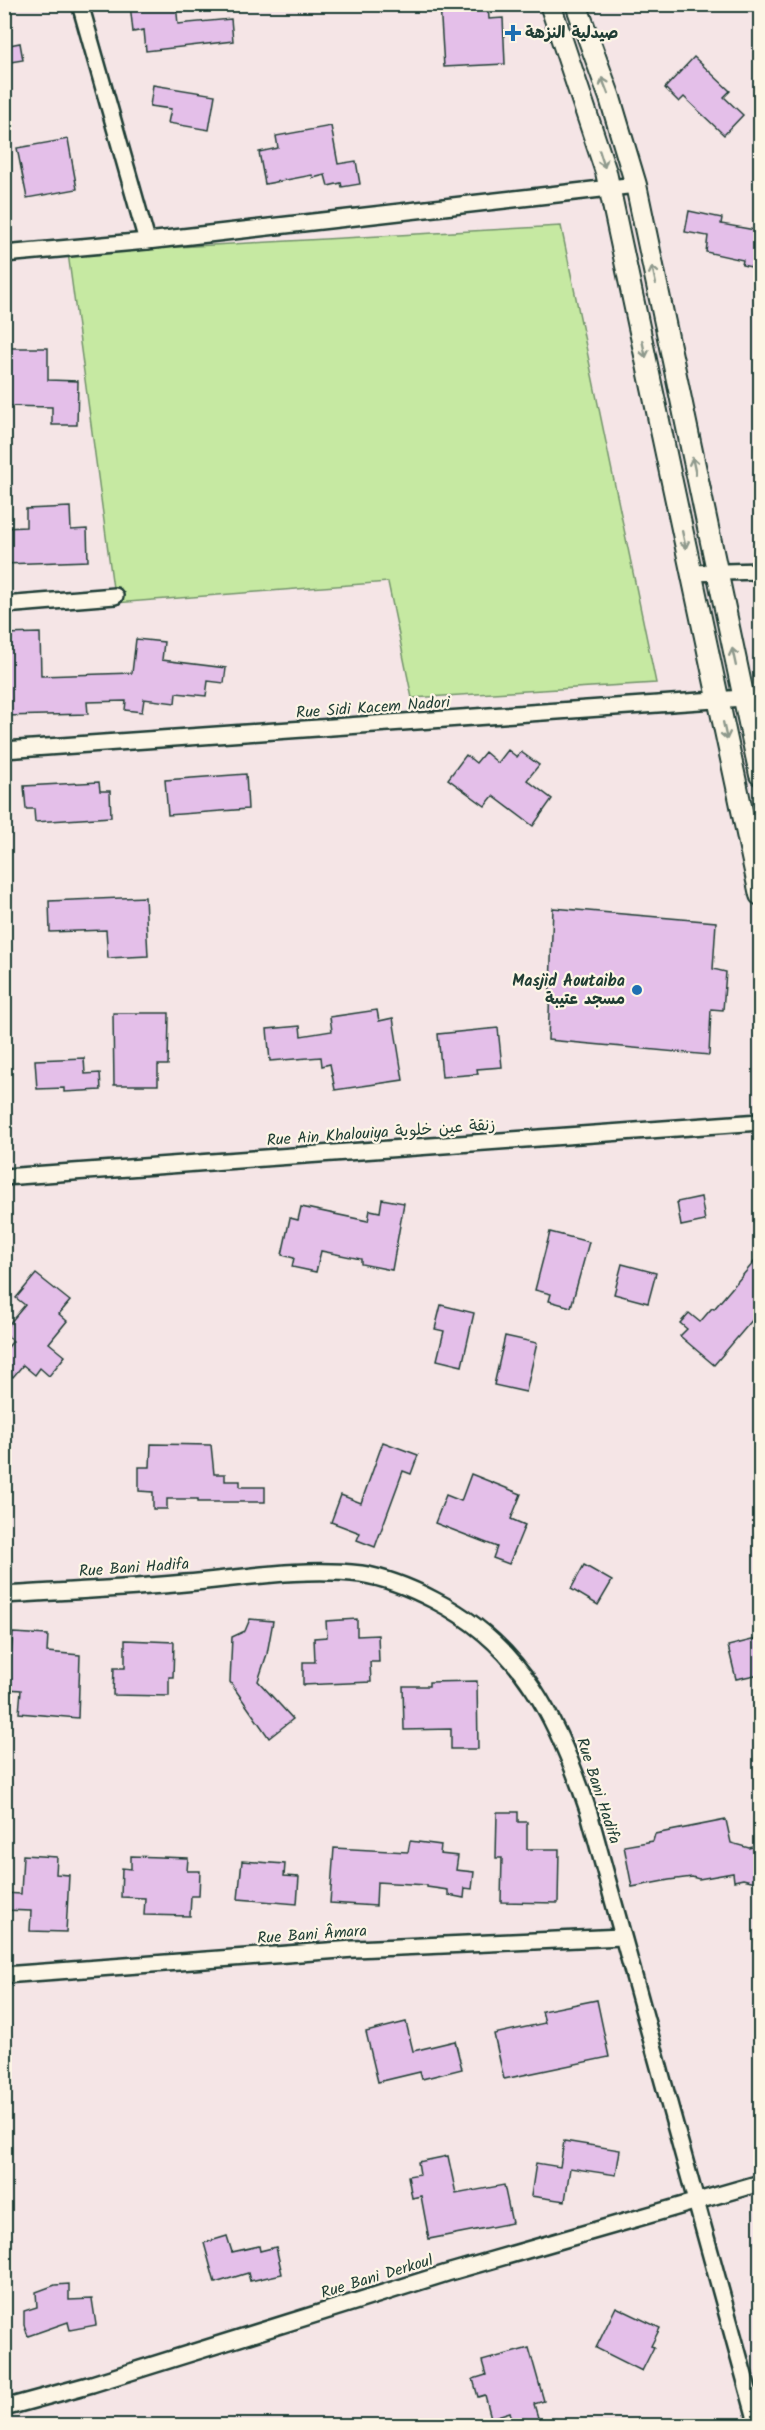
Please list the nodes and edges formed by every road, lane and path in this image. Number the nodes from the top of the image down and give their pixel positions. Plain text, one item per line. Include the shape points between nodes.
1 (80, 4) edge
2 (550, 4) edge
3 (576, 4) edge
4 (636, 185) junction
5 (610, 189) junction
6 (147, 241) junction
7 (4, 254) edge
8 (760, 571) edge
9 (716, 572) junction
10 (691, 573) junction
11 (115, 596) dead end
12 (4, 605) edge
13 (743, 698) junction
14 (718, 701) junction
15 (4, 750) edge
16 (760, 775) edge
17 (760, 895) edge
18 (760, 1122) edge
19 (4, 1177) edge
20 (4, 1595) edge
21 (622, 1936) junction
22 (4, 1974) edge
23 (760, 2183) edge
24 (694, 2201) junction
25 (4, 2408) edge
26 (758, 2426) edge

1 - 6 street
2 -> 5 street
4 -> 3 street
4 - 5 street
9 -> 4 street
5 - 6 street
5 -> 10 street
6 - 7 street
8 - 9 street
9 - 10 street
13 -> 9 street
10 - 14 street
11 - 12 street
13 - 14 street, Rue Sidi Kacem Nadori
13 - 16 street
14 - 15 street, Rue Sidi Kacem Nadori
14 -> 17 street
18 - 19 street, Rue Ain Khalouiya زنقة عين خلوية
20 - 21 street, Rue Bani Hadifa via 304,1572 362,1574 408,1587 449,1608 492,1640 523,1672 549,1712 571,1759 589,1813
21 - 22 street, Rue Bani Âmara via 354,1949
21 - 24 street, Rue Bani Hadifa
23 - 24 street, Rue Bani Derkoul
24 - 25 street, Rue Bani Derkoul
24 - 26 street, Rue Bani Hadifa

